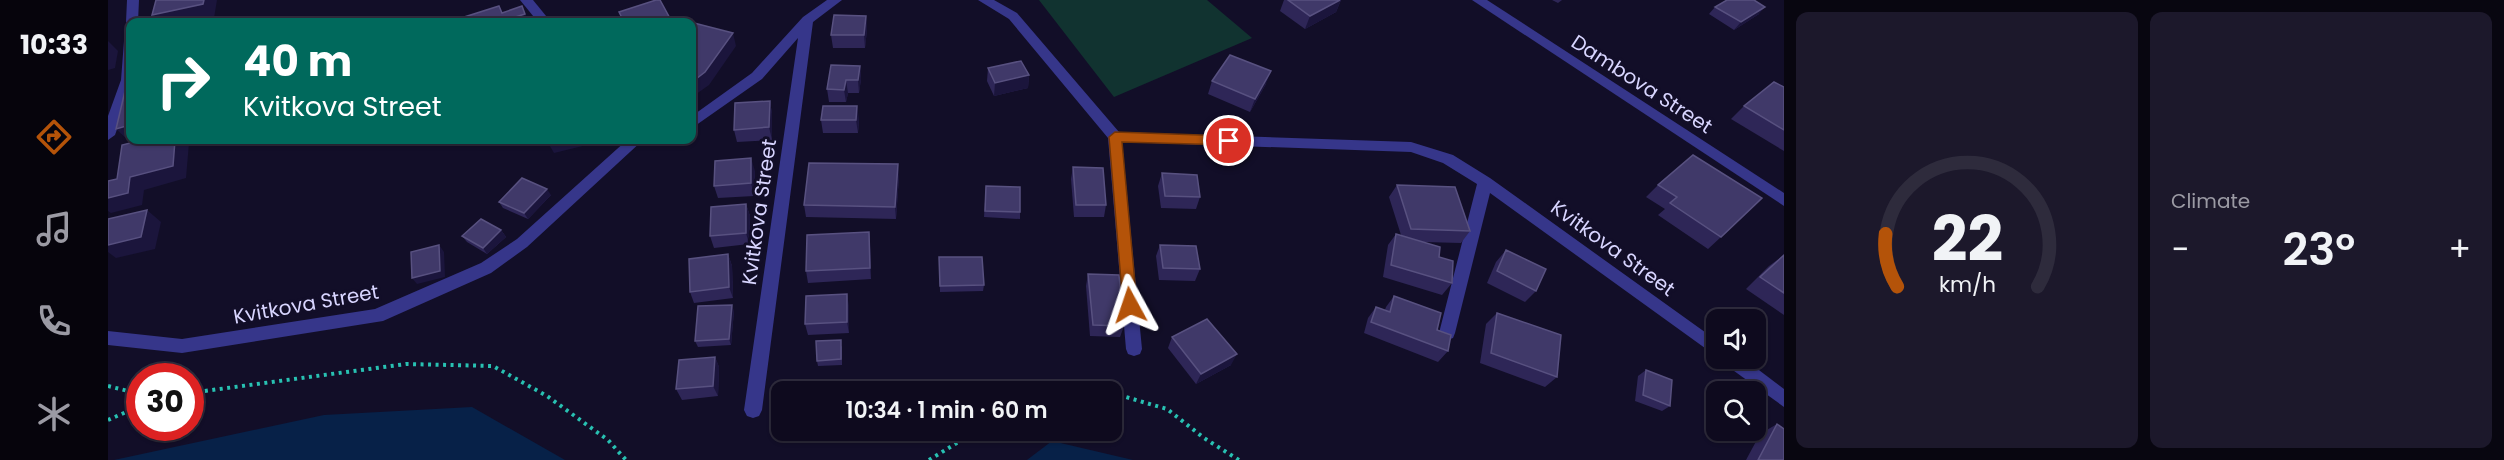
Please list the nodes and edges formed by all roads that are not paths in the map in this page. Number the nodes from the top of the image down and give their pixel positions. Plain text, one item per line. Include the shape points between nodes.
1 (133, 0) edge
2 (526, 0) edge
3 (836, 0) edge
4 (984, 0) edge
5 (1478, 0) edge
6 (132, 18) edge
7 (542, 18) edge
8 (807, 20) junction
9 (126, 86) edge
10 (696, 120) edge
11 (108, 135) edge
12 (1115, 137) junction
13 (631, 144) edge
14 (1485, 182) junction
15 (1784, 200) edge
16 (1447, 333) edge
17 (108, 338) edge
18 (1706, 342) edge
19 (1134, 349) dead end
20 (1744, 369) edge
21 (1784, 399) edge
22 (753, 410) dead end

1 - 6 street
2 - 7 street
3 - 8 street
4 - 12 street via 1013,16
5 - 15 street, Dambova Street
8 - 10 street via 757,76
8 - 22 street, Kvitkova Street
9 - 11 street
12 - 14 street, Kvitkova Street via 1411,147 1448,159
12 - 19 street
13 - 17 street, Kvitkova Street via 522,243 486,268 377,316 182,346
14 - 16 street
14 - 18 street, Kvitkova Street
20 - 21 street

